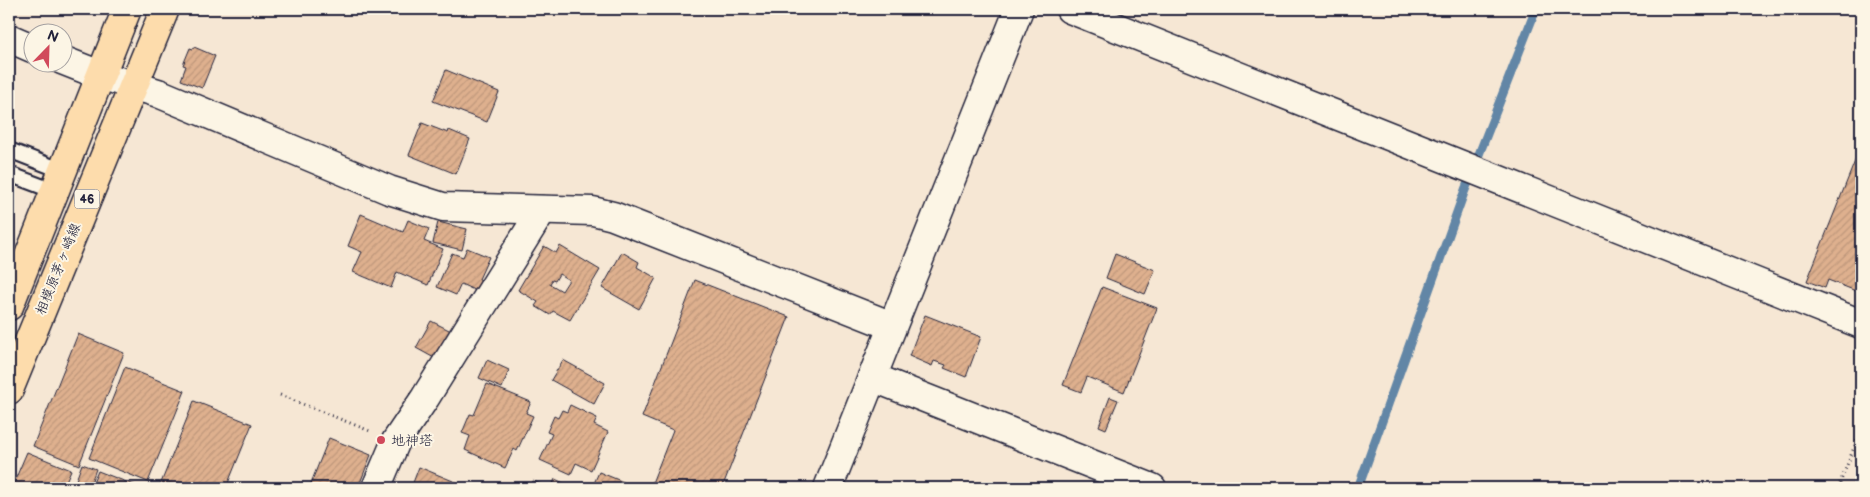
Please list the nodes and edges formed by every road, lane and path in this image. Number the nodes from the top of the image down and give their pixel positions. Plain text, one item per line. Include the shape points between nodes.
1 (128, 9) edge
2 (165, 9) edge
3 (1019, 9) edge
4 (1070, 9) edge
5 (9, 38) edge
6 (22, 44) edge
7 (72, 64) edge
8 (100, 75) junction
9 (134, 85) junction
10 (9, 150) edge
11 (9, 174) edge
12 (58, 181) junction
13 (542, 210) junction
14 (9, 306) edge
15 (1861, 324) edge
16 (892, 326) junction
17 (872, 377) junction
18 (9, 390) edge
19 (280, 395) dead end
20 (1861, 430) edge
21 (396, 441) junction
22 (376, 488) edge
23 (828, 488) edge
24 (1152, 488) edge
25 (1838, 488) edge

1 - 8 main road, 46
2 - 9 main road, 相模原茅ヶ崎線 / 46
3 - 16 street
4 - 15 street
5 - 6 street
7 - 8 street
8 - 9 street
8 - 12 main road, 46
9 - 13 street via 388,190 443,207
9 - 18 main road, 相模原茅ヶ崎線 / 46
10 - 12 lane
11 - 12 lane
12 - 14 main road, 46
13 - 16 street via 592,211 613,216
13 - 21 street
16 - 17 street
17 - 23 street
17 - 24 street
19 - 21 path
20 - 25 path
21 - 22 street

